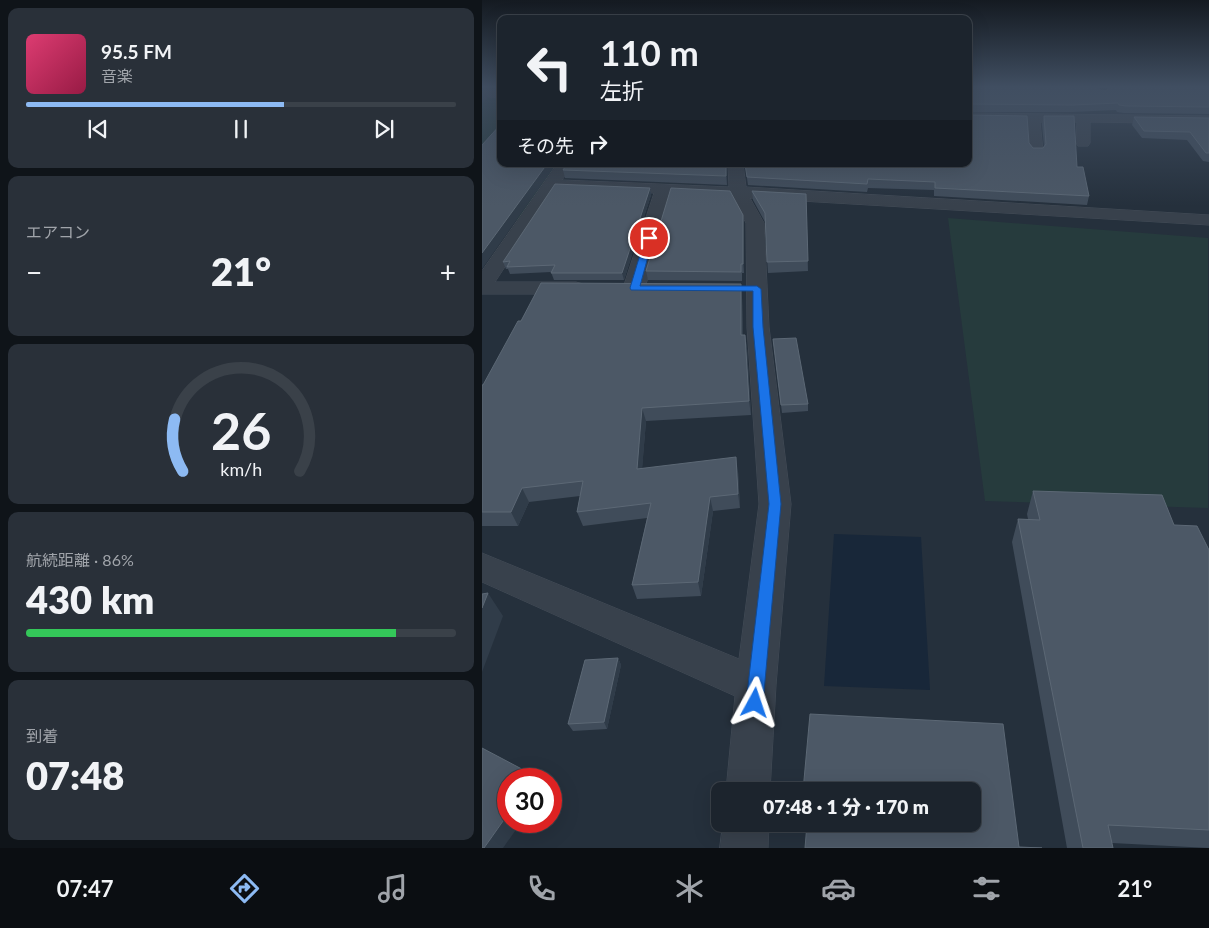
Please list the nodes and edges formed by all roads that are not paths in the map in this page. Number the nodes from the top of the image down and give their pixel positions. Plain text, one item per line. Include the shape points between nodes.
1 (1033, 127) edge
2 (1084, 127) edge
3 (1083, 143) dead end
4 (1036, 152) edge
5 (563, 167) edge
6 (737, 178) edge
7 (552, 184) junction
8 (664, 189) junction
9 (1208, 220) edge
10 (482, 287) edge
11 (482, 568) edge
12 (756, 685) junction
13 (749, 782) edge
14 (745, 832) edge
15 (744, 848) edge

1 - 4 street
2 - 3 street
5 - 7 street
6 - 8 street
6 - 9 street
6 - 12 street via 755,222 748,289 758,327 775,504
7 - 8 street
7 - 10 street
8 - 10 street via 625,288
11 - 12 street
12 - 13 street
14 - 15 street

